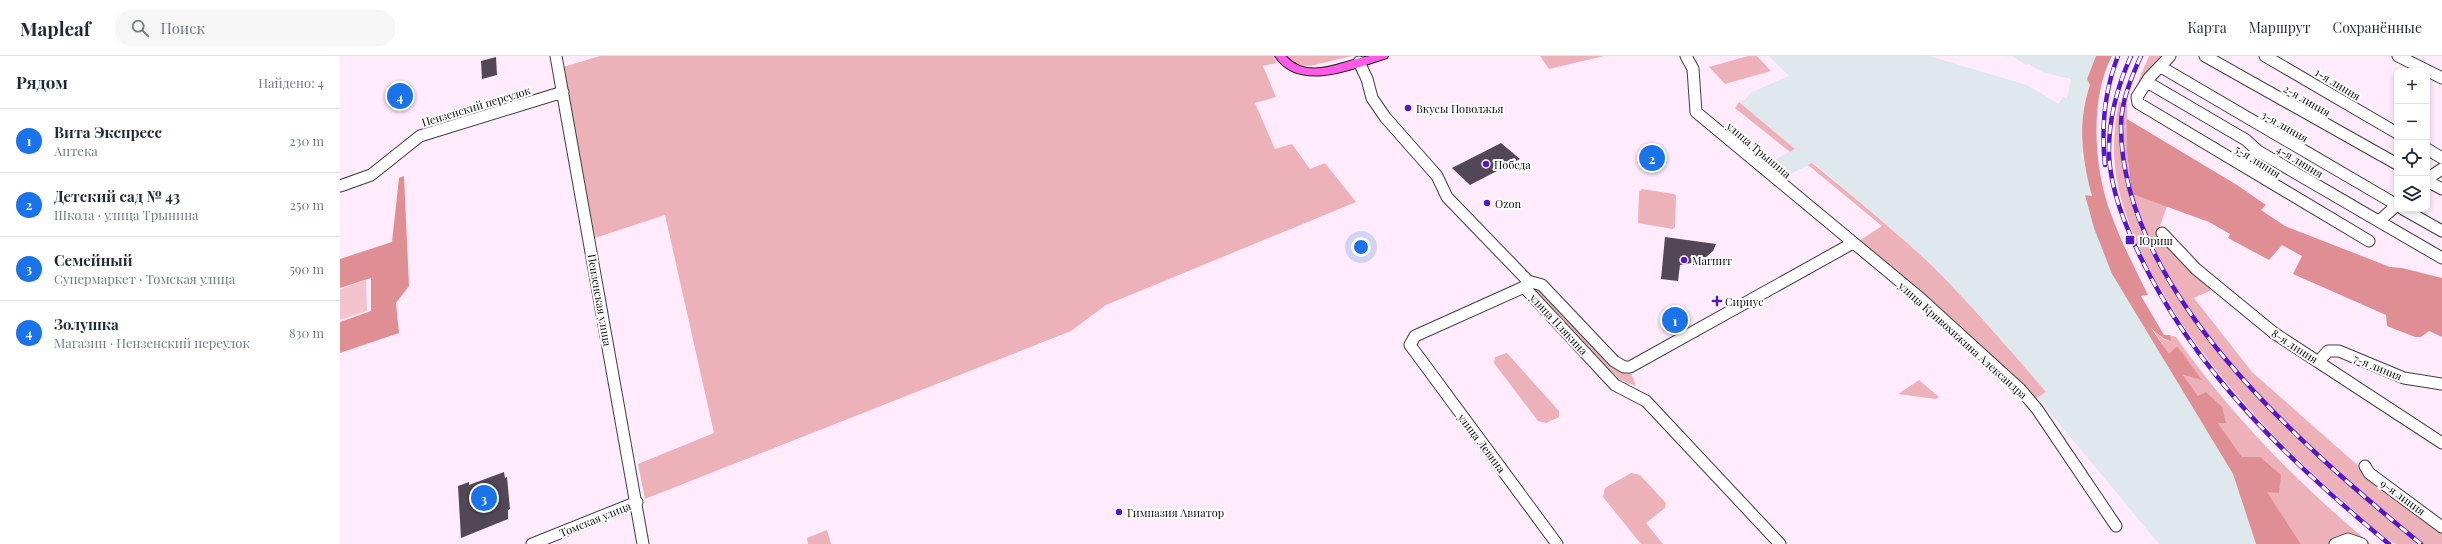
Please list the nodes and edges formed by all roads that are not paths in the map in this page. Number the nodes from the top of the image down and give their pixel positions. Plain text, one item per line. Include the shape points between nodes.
1 (556, 56) edge
2 (1280, 56) edge
3 (1383, 56) edge
4 (1686, 56) edge
5 (2170, 56) edge
6 (2205, 56) edge
7 (2265, 56) edge
8 (2398, 56) edge
9 (1359, 62) junction
10 (2161, 67) junction
11 (2442, 78) edge
12 (2147, 82) junction
13 (563, 92) junction
14 (2394, 132) edge
15 (2258, 151) junction
16 (2430, 151) edge
17 (2442, 158) edge
18 (2394, 162) edge
19 (2240, 164) junction
20 (2442, 169) edge
21 (2430, 178) edge
22 (2430, 182) edge
23 (340, 186) edge
24 (2442, 189) edge
25 (2394, 203) edge
26 (2394, 208) edge
27 (2408, 212) edge
28 (2379, 221) junction
29 (2442, 231) edge
30 (2162, 233) dead end
31 (2369, 241) dead end
32 (1853, 243) junction
33 (2442, 258) edge
34 (1526, 284) junction
35 (2318, 362) junction
36 (2442, 384) edge
37 (2442, 443) edge
38 (2365, 466) dead end
39 (636, 502) junction
40 (2116, 526) dead end
41 (2442, 527) edge
42 (532, 544) edge
43 (643, 544) edge
44 (1557, 544) edge
45 (1780, 544) edge
46 (2335, 544) edge
47 (2362, 544) edge

1 - 13 street, Пензенская улица
2 - 9 main road via 1290,69 1310,73
3 - 9 main road
4 - 32 street, улица Трынина via 1692,64 1695,86 1693,104 1696,112
5 - 10 street
6 - 18 street, 2-я линия
7 - 14 street, 1-я линия
8 - 11 street
9 - 34 street, улица Плякина via 1368,79 1372,98 1385,117 1437,176 1447,197
10 - 12 street
10 - 25 street, 3-я линия
12 - 15 street, 4-я линия via 2246,140
12 - 19 street, 5-я линия via 2136,100 2146,109
13 - 23 street, Пензенский переулок via 420,136 371,175
13 - 39 street, Пензенская улица
15 - 19 street
15 - 28 street, 4-я линия
16 - 17 street
19 - 31 street, 5-я линия
20 - 21 street
22 - 24 street
26 - 28 street
27 - 29 street
28 - 33 street, 4-я линия
30 - 35 street, 8-я линия via 2196,269 2240,307
32 - 34 street via 1630,367 1614,362 1542,285
32 - 40 street, улица Кривохижина Александра via 1920,298 2020,389 2037,409
34 - 44 street, улица Левина via 1415,336 1411,341 1412,349
34 - 45 street, улица Плякина via 1615,385 1646,401
35 - 36 street, 7-я линия via 2328,351 2339,352 2404,378
35 - 37 street, 8-я линия
38 - 41 street, 9-я линия via 2369,473
39 - 42 street, Томская улица
39 - 43 street, Пензенская улица
46 - 47 street via 2348,539

